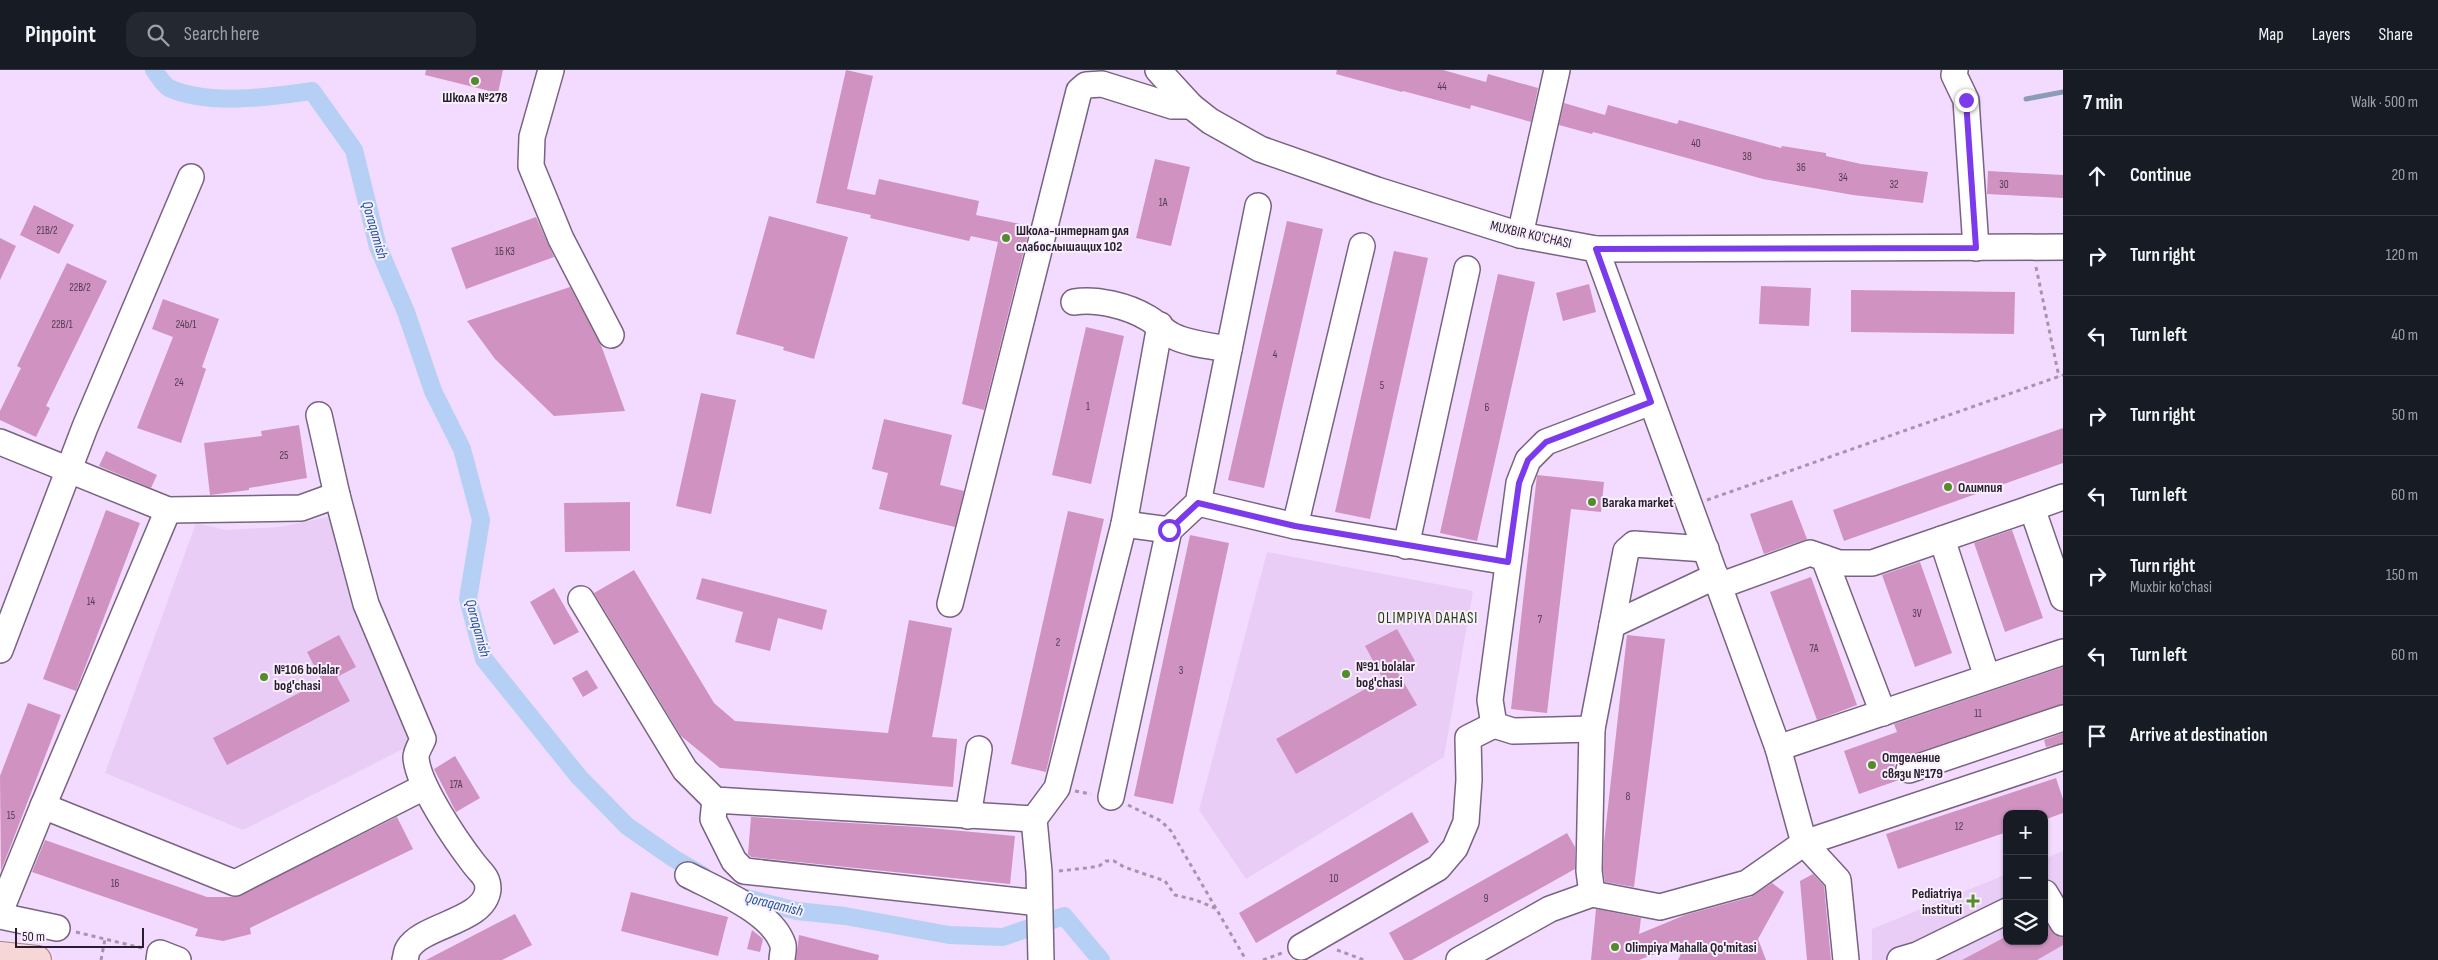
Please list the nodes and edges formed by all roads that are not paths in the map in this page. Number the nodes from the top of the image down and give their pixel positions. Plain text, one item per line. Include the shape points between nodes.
1 (551, 70) edge
2 (1158, 70) edge
3 (1557, 70) edge
4 (1955, 70) edge
5 (1123, 80) edge
6 (1191, 106) junction
7 (191, 177) dead end
8 (1258, 206) dead end
9 (1520, 235) junction
10 (1362, 246) dead end
11 (2063, 247) edge
12 (1976, 248) junction
13 (1596, 249) junction
14 (1467, 270) dead end
15 (1074, 302) dead end
16 (1160, 325) junction
17 (611, 335) dead end
18 (1229, 349) junction
19 (1651, 402) junction
20 (320, 415) dead end
21 (0, 442) edge
22 (70, 470) junction
23 (337, 495) junction
24 (2063, 497) edge
25 (1198, 503) junction
26 (2032, 508) junction
27 (168, 510) junction
28 (1124, 524) junction
29 (1295, 526) junction
30 (1169, 530) junction
31 (1942, 539) junction
32 (1406, 546) junction
33 (1706, 549) junction
34 (1824, 558) junction
35 (1508, 562) junction
36 (1717, 581) junction
37 (2063, 598) edge
38 (581, 599) dead end
39 (950, 604) dead end
40 (7, 611) edge
41 (1612, 625) junction
42 (0, 650) edge
43 (2063, 652) edge
44 (1987, 677) junction
45 (1882, 712) junction
46 (2063, 718) edge
47 (1494, 725) junction
48 (1592, 729) junction
49 (1778, 748) junction
50 (979, 749) dead end
51 (2063, 757) edge
52 (1909, 770) dead end
53 (424, 787) junction
54 (1111, 797) road end
55 (715, 800) junction
56 (43, 806) junction
57 (968, 816) junction
58 (1034, 819) junction
59 (1804, 843) junction
60 (688, 875) dead end
61 (2063, 887) edge
62 (2048, 892) edge
63 (1592, 894) junction
64 (2048, 898) edge
65 (1039, 903) junction
66 (0, 912) edge
67 (2003, 913) edge
68 (0, 916) edge
69 (2063, 923) edge
70 (57, 928) road end
71 (1301, 947) dead end
72 (0, 956) edge
73 (37, 960) edge
74 (405, 960) edge
75 (782, 960) edge
76 (1041, 960) edge
77 (1459, 960) edge
78 (1846, 960) edge
79 (1900, 960) edge

1 - 17 street via 532,137 532,166 561,239
2 - 6 street, MUXBIR KO'CHASI
3 - 9 street
4 - 12 street via 1954,76 1966,100
5 - 6 street via 1172,106
5 - 39 street via 1086,85 1079,92
6 - 9 street, MUXBIR KO'CHASI via 1210,121 1260,149
7 - 22 street via 85,427
8 - 18 street
9 - 13 street, MUXBIR KO'CHASI
10 - 29 street
11 - 12 street, MUXBIR KO'CHASI
12 - 13 street, MUXBIR KO'CHASI
13 - 19 street
14 - 32 street
15 - 16 street via 1086,300 1129,309
16 - 18 street via 1171,336
16 - 28 street
18 - 25 street
19 - 33 street
19 - 35 street via 1546,442 1528,460 1519,483
20 - 23 street
21 - 22 street
22 - 27 street
22 - 40 street
23 - 27 street via 301,508
23 - 53 street via 366,604 423,739 416,756
24 - 26 street
25 - 29 street
25 - 30 street
26 - 31 street
26 - 37 street
27 - 56 street
28 - 30 street
28 - 58 street via 1058,788
29 - 32 street
30 - 54 street
31 - 34 street via 1872,562 1839,563
31 - 44 street
32 - 35 street
33 - 36 street
33 - 41 street via 1634,544 1626,551
34 - 36 street via 1810,553
34 - 45 street
35 - 47 street via 1490,700
36 - 41 street
36 - 49 street
38 - 55 street via 685,770
40 - 42 street
41 - 48 street
43 - 44 street
44 - 45 street
45 - 49 street
46 - 52 street
47 - 48 street via 1513,731
47 - 71 street via 1468,738 1466,822 1455,848 1438,868
48 - 63 street
49 - 59 street
50 - 57 street
51 - 59 street
53 - 56 street via 312,838 235,883 151,844
53 - 74 street via 487,879 488,891 484,902 473,911 408,948
55 - 57 street
55 - 65 street via 713,819 734,861 744,871
56 - 66 street
57 - 58 street
58 - 65 street
59 - 63 street via 1746,883 1660,907
59 - 78 street via 1838,880
60 - 75 street via 730,896 770,922 784,946
61 - 62 street
63 - 77 street via 1550,909
64 - 69 street
65 - 76 street
67 - 79 street via 1917,955
68 - 70 street
72 - 73 main road

